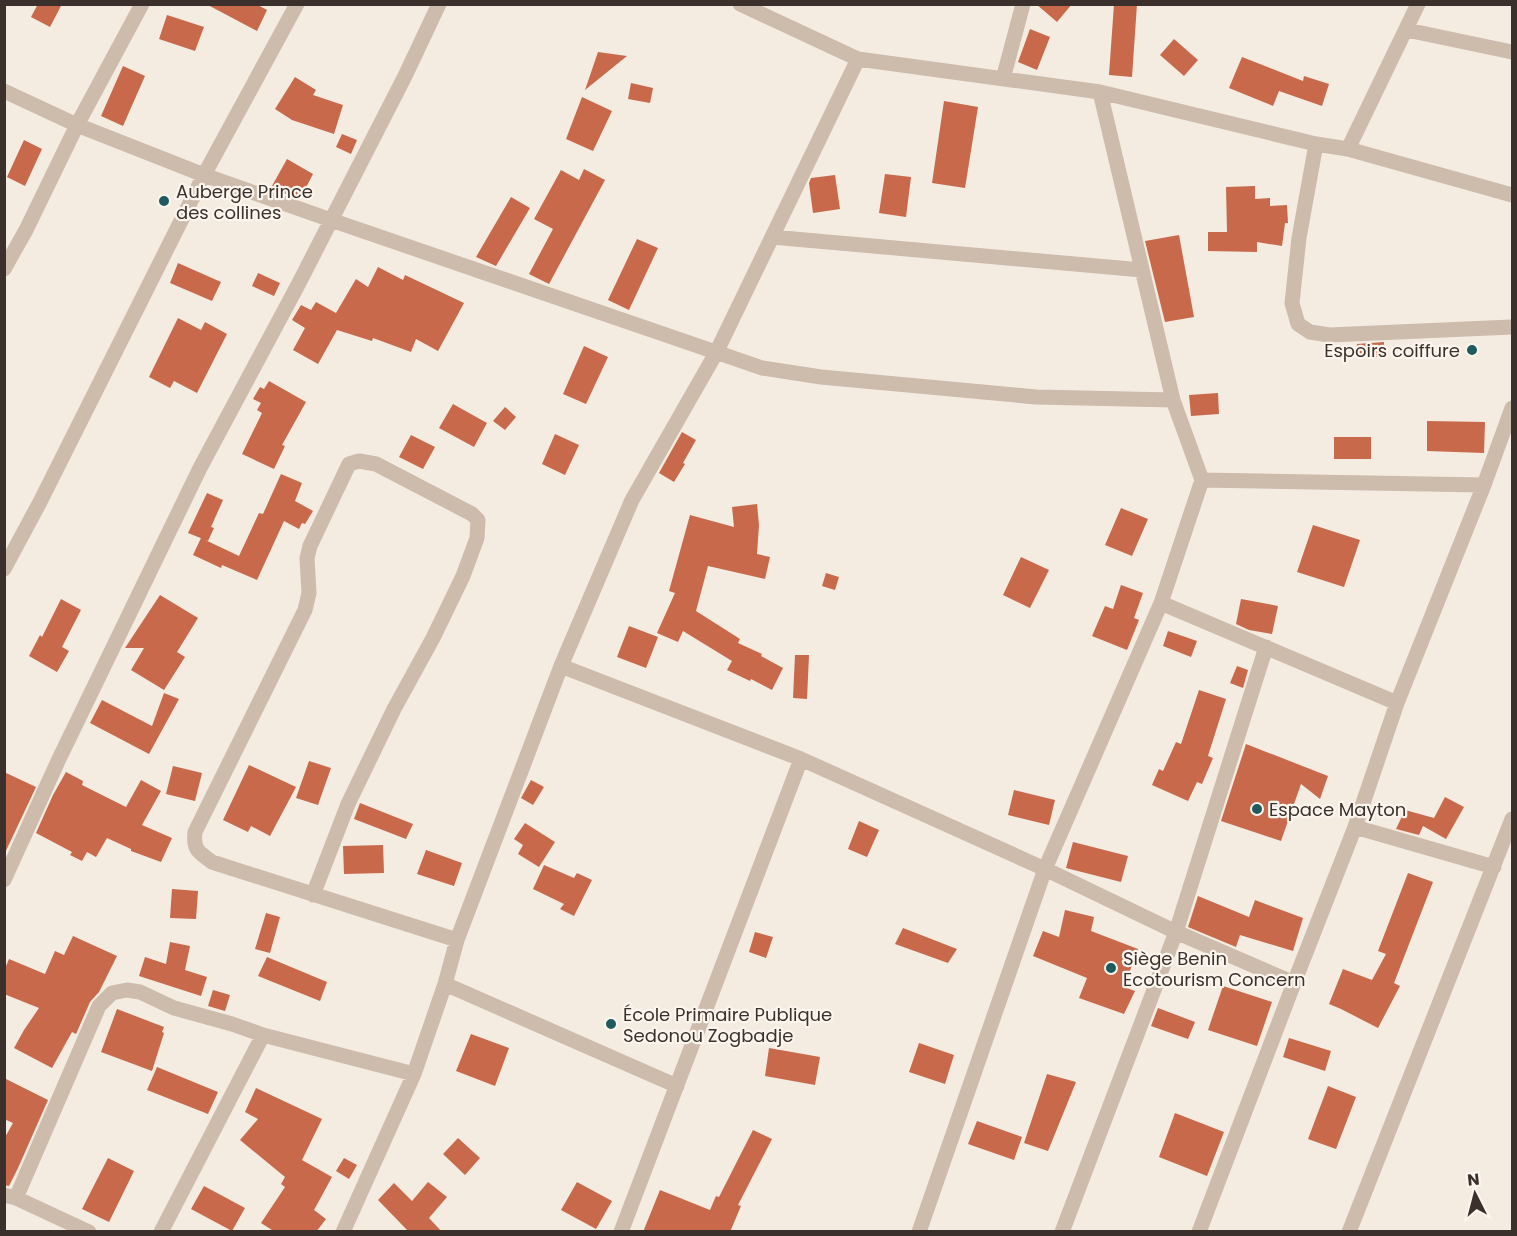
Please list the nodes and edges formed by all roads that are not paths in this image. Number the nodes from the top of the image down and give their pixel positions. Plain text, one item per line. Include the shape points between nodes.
1 (142, 4) edge
2 (297, 4) edge
3 (439, 4) edge
4 (740, 4) edge
5 (1023, 4) edge
6 (1418, 4) edge
7 (1407, 30) junction
8 (1512, 52) edge
9 (858, 59) junction
10 (1003, 79) junction
11 (4, 91) edge
12 (1100, 92) junction
13 (77, 125) junction
14 (1316, 144) junction
15 (1348, 149) junction
16 (204, 175) junction
17 (1512, 195) edge
18 (331, 220) junction
19 (772, 237) junction
20 (4, 269) edge
21 (1142, 270) junction
22 (1512, 327) edge
23 (716, 353) junction
24 (1173, 400) junction
25 (1512, 408) edge
26 (1202, 480) junction
27 (1484, 485) junction
28 (4, 569) edge
29 (1161, 603) junction
30 (1266, 647) junction
31 (561, 666) junction
32 (1397, 703) junction
33 (801, 759) junction
34 (1512, 819) edge
35 (1355, 827) junction
36 (1494, 867) junction
37 (1045, 869) junction
38 (4, 880) edge
39 (313, 895) junction
40 (1176, 932) junction
41 (457, 940) junction
42 (1293, 983) junction
43 (445, 984) junction
44 (263, 1035) junction
45 (414, 1074) junction
46 (677, 1086) junction
47 (10, 1197) edge
48 (89, 1232) edge
49 (161, 1232) edge
50 (343, 1232) edge
51 (621, 1232) edge
52 (920, 1232) edge
53 (1062, 1232) edge
54 (1199, 1232) edge
55 (1348, 1232) edge

1 - 13 street
2 - 16 street
3 - 18 street
4 - 9 street
5 - 10 street
6 - 7 street
7 - 8 street
7 - 15 street
9 - 10 street
9 - 19 street
10 - 12 street
11 - 13 street
12 - 14 street
12 - 21 street
13 - 16 street
13 - 20 street
14 - 15 street
14 - 22 street via 1292,303 1298,324 1310,332 1329,335
15 - 17 street
16 - 18 street
16 - 28 street
18 - 23 street
18 - 38 street via 200,468
19 - 21 street
19 - 23 street
21 - 24 street
23 - 24 street via 762,368 821,377 1036,397
23 - 31 street via 632,500
24 - 26 street
25 - 27 street
26 - 27 street
26 - 29 street
27 - 32 street
29 - 30 street
29 - 37 street
30 - 32 street
30 - 40 street
31 - 33 street
31 - 41 street
32 - 35 street
33 - 37 street
33 - 46 street
34 - 36 street
35 - 36 street
35 - 42 street
36 - 55 street
37 - 40 street
37 - 52 street
39 - 39 street via 348,804 433,638 477,538 478,520 472,514 376,464 359,461 349,464 310,546 305,610 195,832 194,843 199,852 212,862
39 - 41 street
40 - 42 street
40 - 53 street
41 - 43 street
42 - 54 street
43 - 45 street
43 - 46 street
44 - 45 street
44 - 47 street via 174,1008 140,992 112,993 99,1006
44 - 49 street
45 - 50 street
46 - 51 street
47 - 48 street

